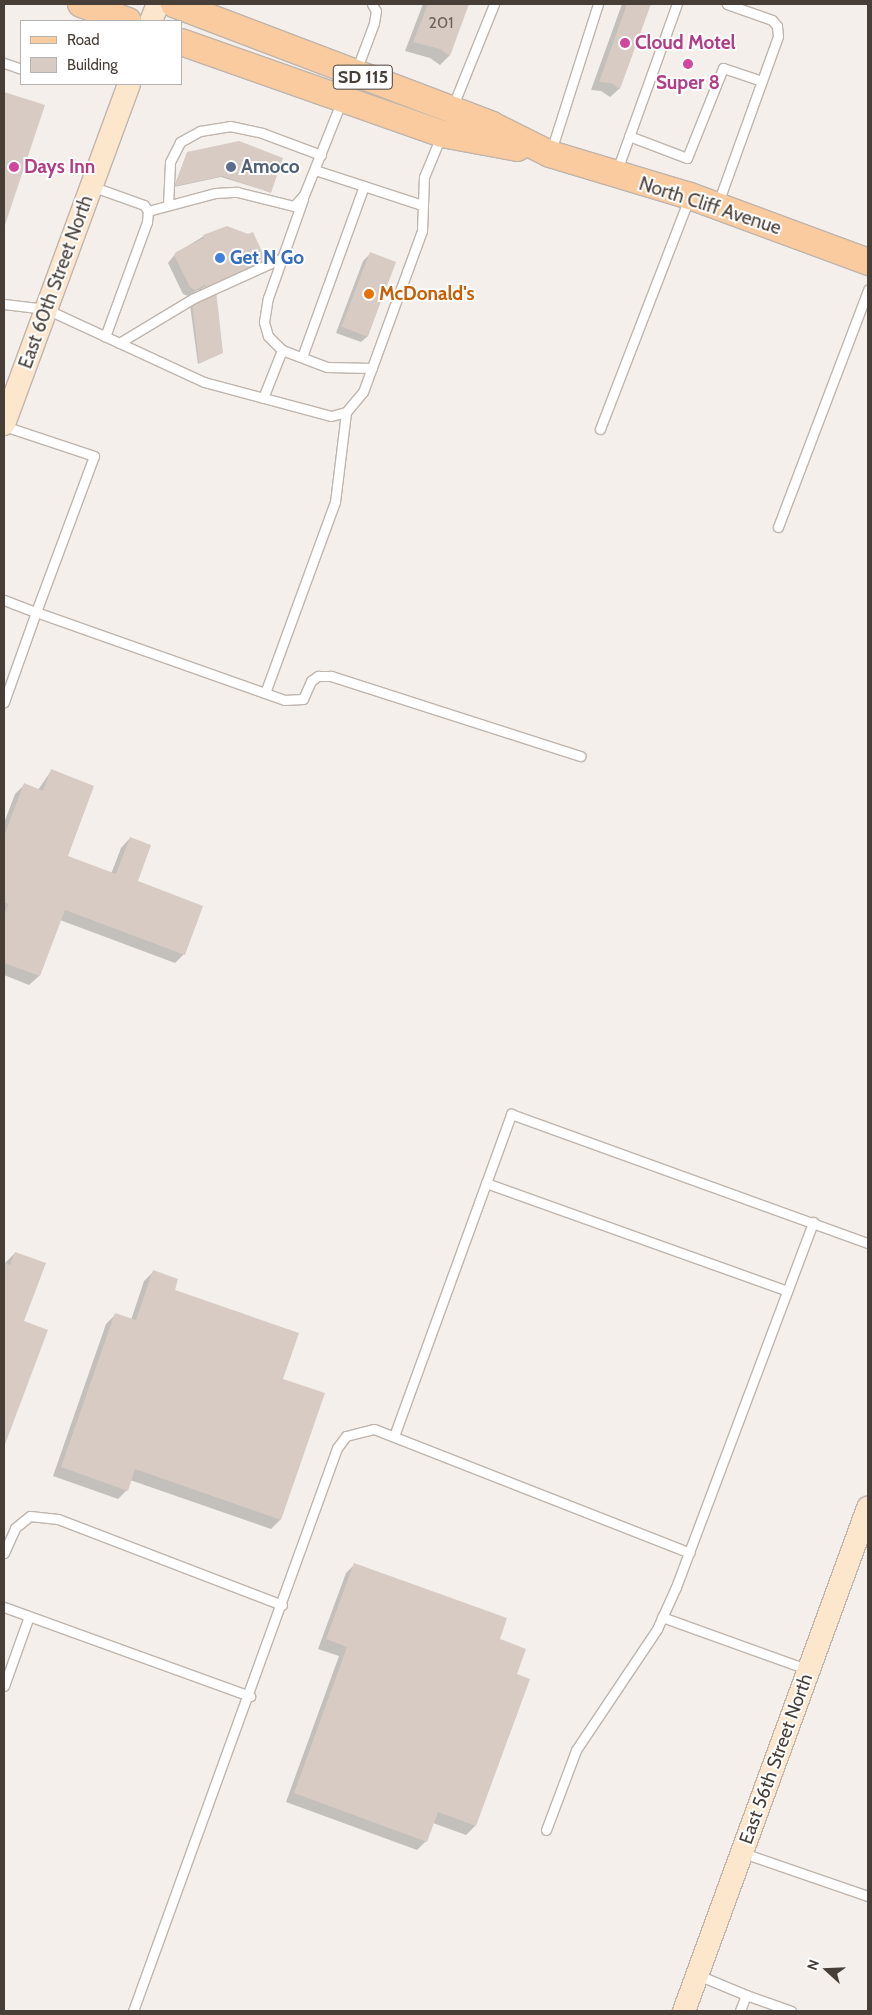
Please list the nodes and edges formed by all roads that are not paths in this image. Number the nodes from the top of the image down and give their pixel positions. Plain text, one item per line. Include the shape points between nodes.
1 (81, 4) edge
2 (158, 4) edge
3 (174, 4) edge
4 (494, 4) edge
5 (598, 4) edge
6 (677, 4) edge
7 (727, 4) edge
8 (376, 6) edge
9 (125, 20) edge
10 (151, 20) edge
11 (182, 42) edge
12 (4, 63) edge
13 (20, 69) edge
14 (355, 74) junction
15 (762, 81) junction
16 (129, 85) edge
17 (342, 98) junction
18 (447, 122) junction
19 (629, 136) junction
20 (550, 154) junction
21 (321, 155) junction
22 (315, 170) junction
23 (615, 176) junction
24 (91, 186) junction
25 (364, 186) junction
26 (304, 195) junction
27 (690, 196) junction
28 (168, 205) junction
29 (422, 205) junction
30 (717, 206) junction
31 (148, 211) junction
32 (280, 259) junction
33 (868, 262) edge
34 (868, 290) edge
35 (4, 304) edge
36 (46, 309) junction
37 (105, 338) junction
38 (119, 343) junction
39 (282, 350) junction
40 (302, 358) junction
41 (372, 368) junction
42 (263, 398) junction
43 (346, 412) junction
44 (4, 425) edge
45 (600, 429) dead end
46 (778, 527) dead end
47 (4, 600) edge
48 (36, 612) junction
49 (265, 693) junction
50 (4, 702) edge
51 (580, 756) dead end
52 (486, 1183) junction
53 (813, 1222) junction
54 (868, 1243) edge
55 (787, 1291) junction
56 (394, 1436) junction
57 (868, 1508) edge
58 (690, 1552) junction
59 (4, 1554) edge
60 (282, 1605) junction
61 (4, 1607) edge
62 (29, 1616) junction
63 (662, 1617) junction
64 (809, 1670) junction
65 (4, 1686) edge
66 (250, 1696) junction
67 (546, 1830) dead end
68 (742, 1853) junction
69 (868, 1896) edge
70 (697, 1975) junction
71 (746, 1995) junction
72 (133, 2011) edge
73 (684, 2011) edge
74 (740, 2011) edge
75 (791, 2011) edge

1 - 9 main road
2 - 10 street
3 - 14 main road, North Cliff Avenue / SD 115
4 - 18 lane
5 - 20 lane
6 - 19 lane
7 - 15 lane via 772,20 777,26 778,36
8 - 14 lane
11 - 17 main road, North Cliff Avenue / SD 115
12 - 13 lane
14 - 18 main road, North Cliff Avenue / SD 115
15 - 19 lane via 723,68 687,158
15 - 30 lane
16 - 24 street, East 60th Street North
17 - 18 main road, North Cliff Avenue / SD 115
17 - 21 lane
18 - 20 main road, North Cliff Avenue / SD 115
18 - 29 lane via 424,177
19 - 23 lane
20 - 23 main road, North Cliff Avenue / SD 115
21 - 22 lane
21 - 28 lane via 262,133 230,126 200,131 180,142 170,162
22 - 25 lane
22 - 26 lane
23 - 27 main road, North Cliff Avenue / SD 115
24 - 31 lane via 144,205
24 - 36 street, East 60th Street North
25 - 29 lane
25 - 40 lane
26 - 28 lane via 294,206 237,192 215,193
26 - 32 lane
27 - 30 main road, North Cliff Avenue / SD 115
27 - 45 lane
28 - 31 lane
29 - 41 lane via 422,231
30 - 33 main road, North Cliff Avenue / SD 115
31 - 37 lane via 147,222
32 - 38 lane via 194,298
32 - 39 lane via 264,322 268,336
34 - 46 lane
35 - 36 lane
36 - 37 lane
36 - 44 street, East 60th Street North
37 - 38 lane
38 - 42 lane via 204,382
39 - 40 lane
39 - 42 lane
40 - 41 lane via 345,370
41 - 43 lane via 363,392
42 - 43 lane via 331,416
43 - 49 lane via 334,502
44 - 48 lane via 94,456
47 - 48 lane
48 - 49 lane
48 - 50 lane
49 - 51 lane via 293,702 303,699 318,676 331,676
52 - 53 lane via 511,1114
52 - 55 lane
52 - 56 lane
53 - 54 lane
53 - 55 lane
55 - 58 lane
56 - 58 lane
56 - 60 lane via 374,1429 357,1432 346,1436 337,1448
57 - 64 street, East 56th Street North
58 - 63 lane
59 - 60 lane via 15,1528 30,1516 58,1519
60 - 66 lane
61 - 62 lane
62 - 65 lane
62 - 66 lane
63 - 64 lane
63 - 67 lane via 576,1750
64 - 68 street, East 56th Street North
66 - 72 lane
68 - 69 lane
68 - 70 street, East 56th Street North
70 - 71 lane
70 - 73 street, East 56th Street North
71 - 74 lane
71 - 75 lane

